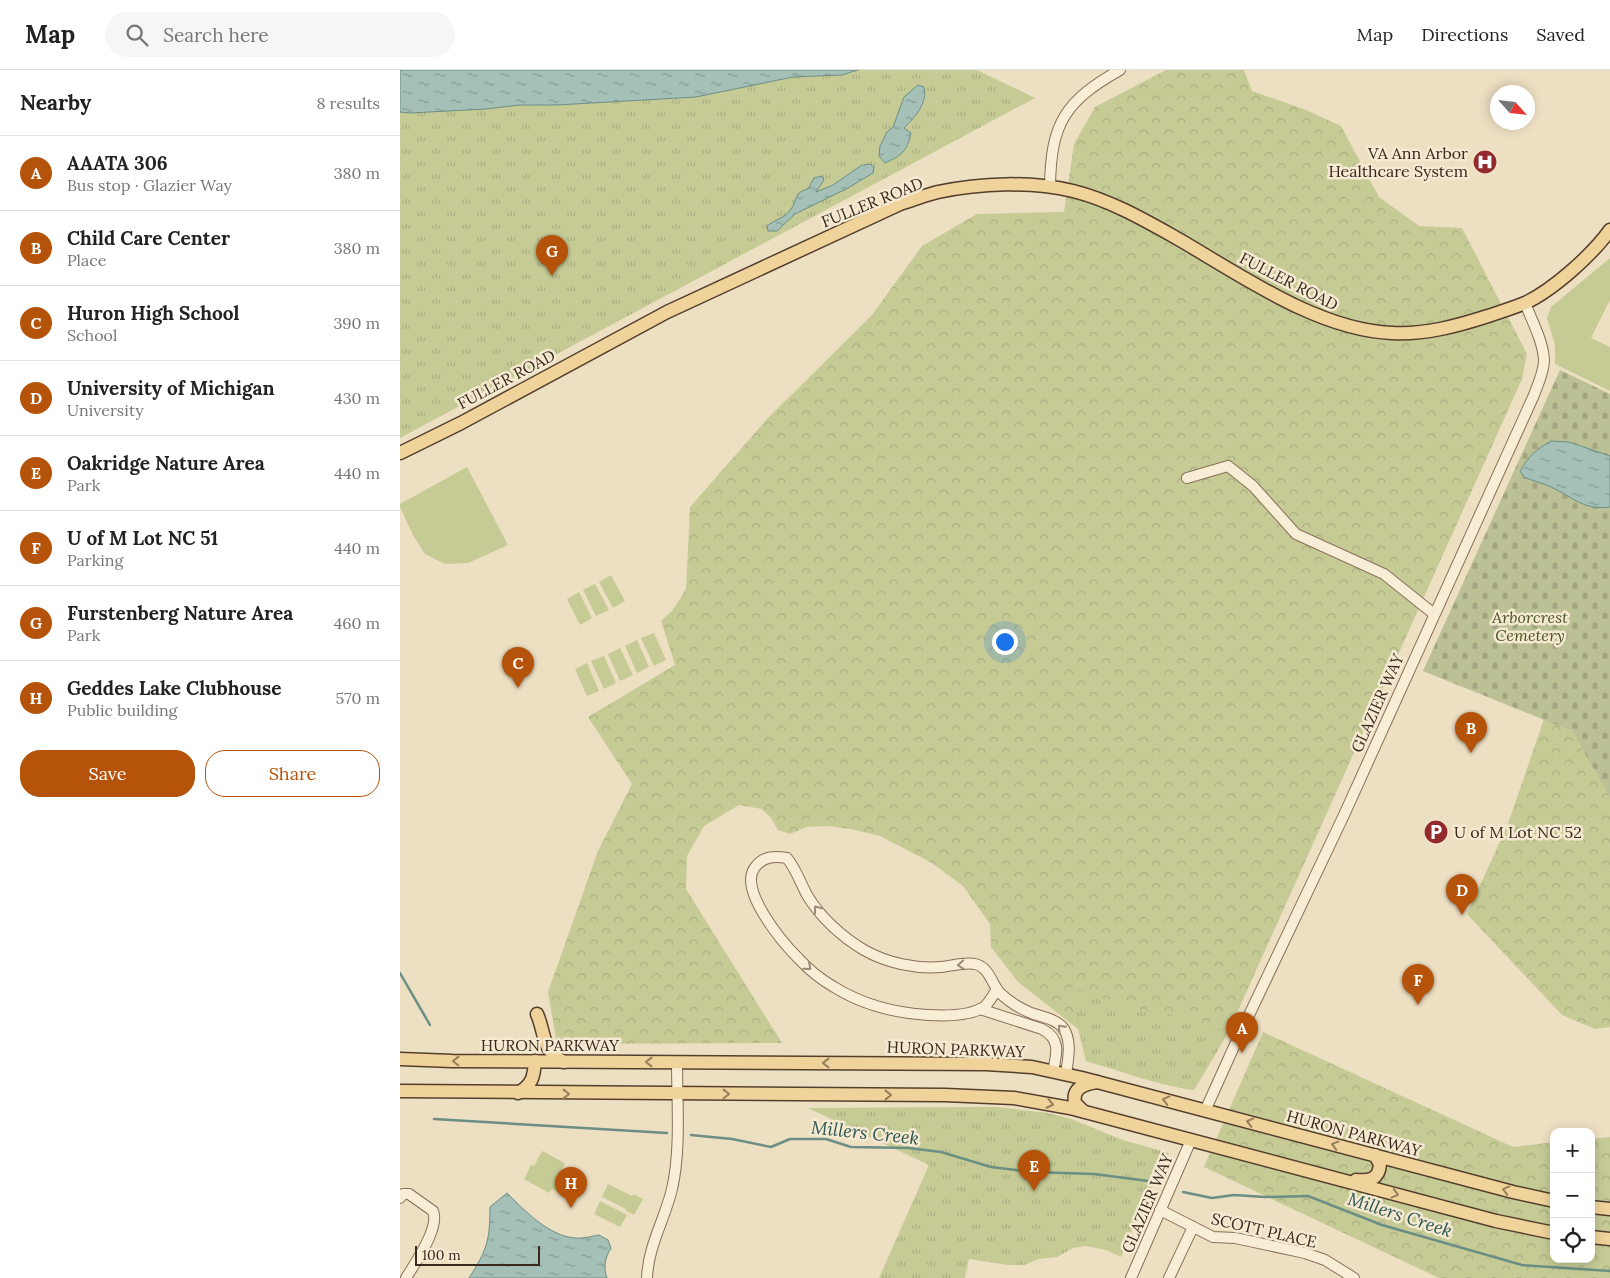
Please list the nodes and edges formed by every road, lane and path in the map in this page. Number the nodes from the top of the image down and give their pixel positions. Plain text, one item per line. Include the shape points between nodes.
1 (1120, 70) edge
2 (1050, 186) junction
3 (1609, 233) edge
4 (1525, 303) junction
5 (400, 453) edge
6 (1187, 478) dead end
7 (1434, 614) junction
8 (997, 989) junction
9 (980, 1008) junction
10 (537, 1014) dead end
11 (400, 1059) edge
12 (535, 1061) junction
13 (564, 1062) junction
14 (678, 1062) junction
15 (1053, 1071) junction
16 (1066, 1074) junction
17 (1097, 1082) junction
18 (400, 1091) edge
19 (518, 1093) junction
20 (677, 1094) junction
21 (1205, 1111) junction
22 (1084, 1112) junction
23 (1191, 1140) junction
24 (1375, 1155) junction
25 (1331, 1177) junction
26 (400, 1198) edge
27 (1550, 1200) edge
28 (1595, 1207) edge
29 (1610, 1209) edge
30 (1160, 1210) junction
31 (1193, 1227) junction
32 (1550, 1232) edge
33 (1595, 1237) edge
34 (1610, 1239) edge
35 (406, 1278) edge
36 (647, 1278) edge
37 (1131, 1278) edge
38 (1169, 1278) edge
39 (1354, 1278) edge

1 - 2 street via 1083,94 1069,109 1056,133 1050,161
2 - 4 main road, FULLER ROAD via 1105,202 1142,218 1306,311 1358,329 1392,333 1428,332
2 - 5 main road, FULLER ROAD via 974,187 936,193 900,204 667,312
3 - 4 main road, FULLER ROAD via 1567,274
4 - 7 street, GLAZIER WAY via 1541,346 1544,361 1541,376
6 - 7 street via 1228,466 1253,486 1296,534 1384,574
7 - 21 street, GLAZIER WAY
8 - 9 street via 989,1002
8 -> 9 street via 988,973 976,964 910,966 866,951 821,914 787,858 770,856 754,868 751,875 753,892 771,926 800,961 835,988 879,1007 910,1014 961,1013
16 -> 8 street via 1069,1046 1063,1028 1013,1004
9 - 15 street via 1050,1033 1056,1046
10 - 13 main road via 548,1051
12 -> 11 main road, HURON PARKWAY
12 - 13 main road, HURON PARKWAY
12 - 19 main road via 530,1084
14 -> 13 main road, HURON PARKWAY
15 -> 14 main road, HURON PARKWAY via 986,1064
14 - 20 street
15 - 16 main road, HURON PARKWAY
16 - 17 main road, HURON PARKWAY
21 -> 17 main road, HURON PARKWAY
17 - 22 main road via 1081,1086 1075,1094 1075,1103
18 - 19 main road
19 -> 20 main road
20 -> 22 main road via 990,1096 1044,1102
20 - 36 street via 674,1180 649,1259
24 -> 21 main road, HURON PARKWAY
22 - 23 main road
23 - 25 main road
23 - 30 street, GLAZIER WAY
24 - 25 main road via 1380,1169 1371,1180
27 -> 24 main road, HURON PARKWAY
25 -> 32 main road
26 - 35 street via 409,1194 433,1211 435,1216 433,1229
28 - 29 main road
30 - 31 street, SCOTT PLACE
30 - 37 street, GLAZIER WAY
31 - 38 street, SCOTT PLACE
31 - 39 street, SCOTT PLACE via 1213,1237 1235,1238 1305,1253
33 - 34 main road

